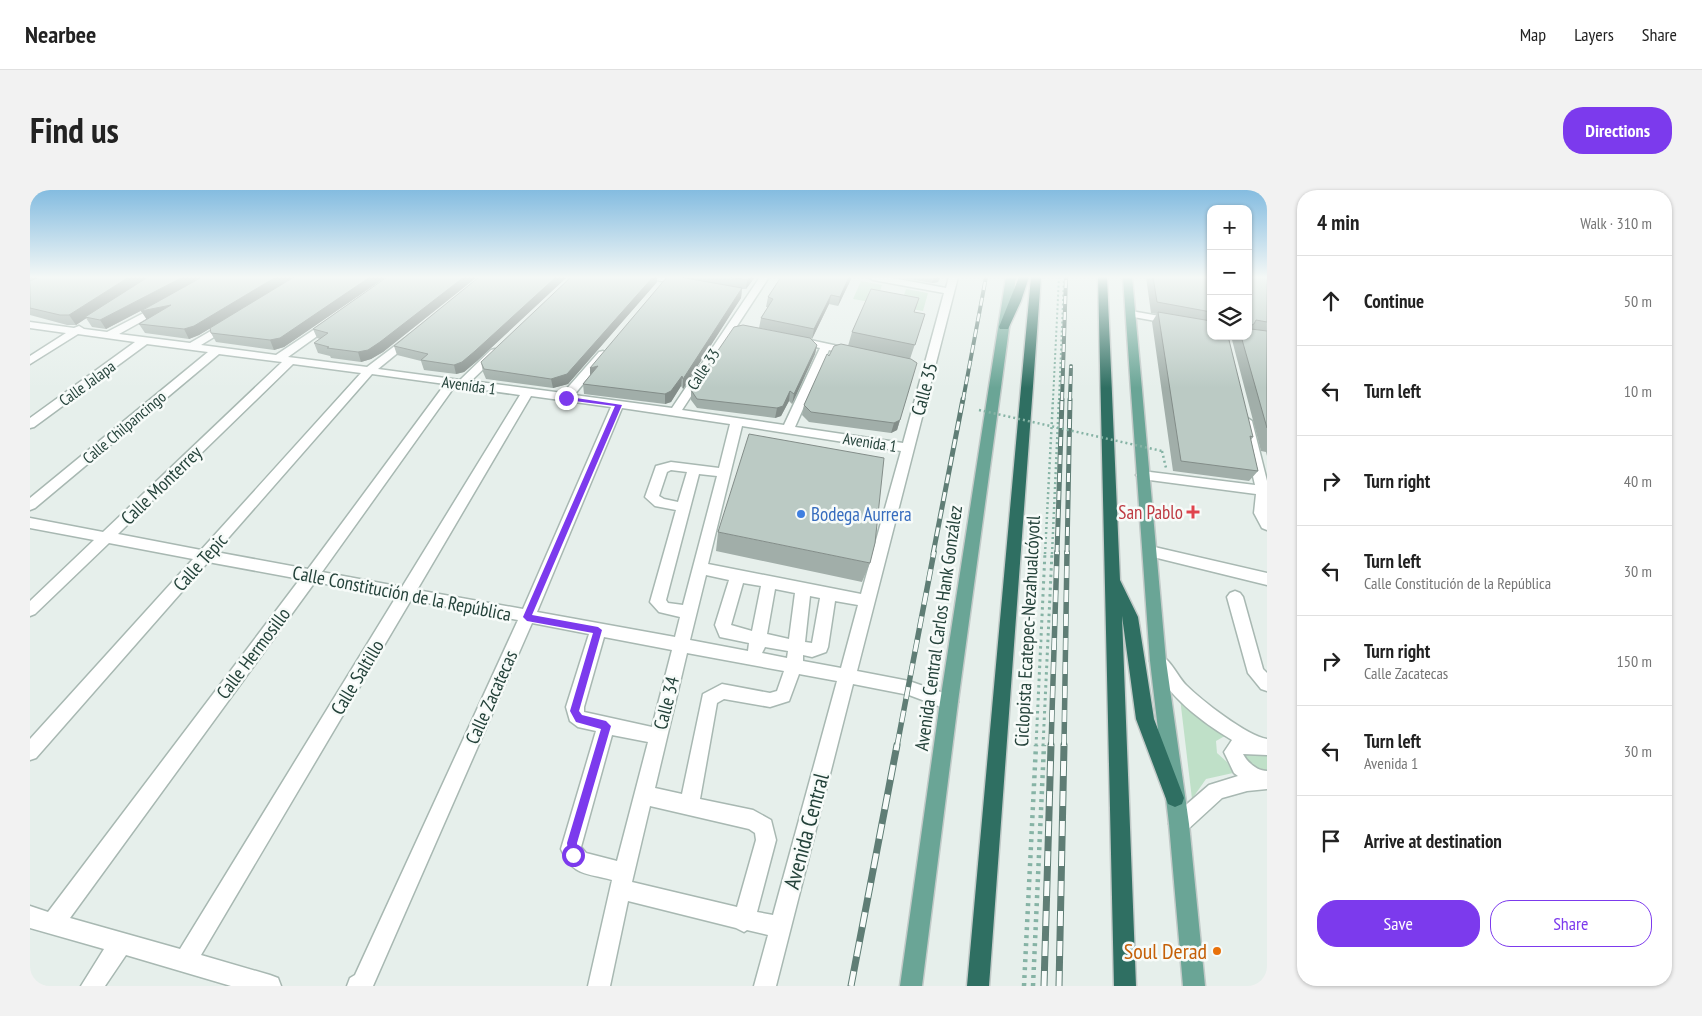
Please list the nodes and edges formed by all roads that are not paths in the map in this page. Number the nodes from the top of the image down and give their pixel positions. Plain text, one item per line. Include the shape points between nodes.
1 (147, 314) edge
2 (741, 314) edge
3 (942, 314) edge
4 (1006, 314) edge
5 (1010, 314) edge
6 (1033, 314) edge
7 (1103, 314) edge
8 (1131, 314) joint
9 (341, 315) edge
10 (240, 317) edge
11 (93, 320) edge
12 (30, 325) edge
13 (423, 327) edge
14 (1004, 327) junction
15 (1207, 327) edge
16 (77, 331) junction
17 (110, 335) junction
18 (788, 338) edge
19 (144, 341) junction
20 (504, 344) edge
21 (610, 346) edge
22 (826, 346) junction
23 (191, 347) junction
24 (218, 350) junction
25 (864, 354) edge
26 (285, 359) junction
27 (30, 361) edge
28 (369, 371) junction
29 (457, 383) junction
30 (527, 393) junction
31 (566, 398) junction
32 (618, 405) junction
33 (675, 412) junction
34 (1244, 413) edge
35 (737, 421) junction
36 (30, 424) edge
37 (788, 429) junction
38 (908, 448) junction
39 (694, 469) junction
40 (724, 474) junction
41 (1143, 479) junction
42 (1265, 495) edge
43 (30, 505) edge
44 (683, 506) junction
45 (30, 523) edge
46 (1267, 525) edge
47 (106, 538) junction
48 (1150, 551) junction
49 (206, 556) junction
50 (700, 568) junction
51 (311, 576) junction
52 (737, 576) junction
53 (1267, 579) edge
54 (1112, 580) junction
55 (769, 582) junction
56 (803, 589) junction
57 (828, 594) junction
58 (406, 595) junction
59 (1235, 597) dead end
60 (868, 601) junction
61 (30, 610) edge
62 (688, 612) junction
63 (527, 617) junction
64 (598, 630) junction
65 (758, 639) junction
66 (680, 644) junction
67 (796, 647) junction
68 (755, 658) junction
69 (1158, 661) junction
70 (794, 666) junction
71 (847, 676) junction
72 (1267, 684) edge
73 (949, 702) junction
74 (606, 726) junction
75 (658, 736) junction
76 (1264, 747) edge
77 (30, 752) edge
78 (1264, 780) edge
79 (643, 795) junction
80 (1175, 798) junction
81 (689, 805) junction
82 (1179, 824) junction
83 (622, 881) junction
84 (30, 917) edge
85 (744, 921) junction
86 (53, 923) junction
87 (781, 928) junction
88 (121, 944) junction
89 (186, 960) junction
90 (92, 986) edge
91 (270, 986) edge
92 (358, 986) edge
93 (599, 986) edge
94 (765, 986) edge
95 (911, 986) edge
96 (978, 986) edge
97 (1125, 986) edge
98 (1194, 986) edge

1 - 17 street
2 - 33 street, Calle 33 via 736,328
3 - 38 street, Calle 35 via 925,367
4 - 14 main road, Avenida Central Carlos Hank González
5 - 14 highway
6 - 96 highway
7 - 54 highway
8 - 15 street
8 - 41 main road
9 - 26 street, Calle Monterrey
10 - 23 street
11 - 16 street
12 - 16 street, Avenida 1
13 - 28 street, Calle Tepic
14 - 73 main road, Avenida Central Carlos Hank González
16 - 17 street, Avenida 1
16 - 27 street
17 - 19 street, Avenida 1
18 - 22 street
19 - 23 street, Avenida 1
19 - 36 street, Calle Jalapa
20 - 29 street, Calle Hermosillo
21 - 31 street
22 - 25 street
22 - 37 street
23 - 24 street, Avenida 1
24 - 26 street, Avenida 1
24 - 43 street, Calle Chilpancingo
26 - 28 street, Avenida 1
26 - 47 street, Calle Monterrey
28 - 29 street, Avenida 1
28 - 49 street, Calle Tepic
29 - 30 street, Avenida 1
29 - 51 street, Calle Hermosillo
30 - 31 street, Avenida 1
30 - 58 street, Calle Saltillo
31 - 32 street, Avenida 1
32 - 33 street, Avenida 1
32 - 63 street, Calle Zacatecas
33 - 35 street, Avenida 1
34 - 42 street
35 - 37 street, Avenida 1
35 - 40 street, Calle 34
37 - 38 street, Avenida 1
38 - 60 street, Calle 35
39 - 40 street
39 - 44 street
39 - 44 street via 667,466 659,471 652,495 654,500
40 - 50 street, Calle 34
41 - 42 street
41 - 48 main road
42 - 46 street via 1262,518
44 - 62 street via 658,602 664,608
45 - 47 street, Calle Constitución de la República
47 - 49 street, Calle Constitución de la República
47 - 61 street, Calle Monterrey
48 - 53 street
48 - 69 main road
49 - 51 street, Calle Constitución de la República
49 - 77 street, Calle Tepic
50 - 52 street
50 - 62 street, Calle 34
51 - 58 street, Calle Constitución de la República
51 - 86 street, Calle Hermosillo
52 - 55 street
52 - 65 street via 723,628 730,634
54 - 80 highway via 1130,617 1145,719
54 - 97 highway
55 - 56 street
55 - 65 street
56 - 57 street
56 - 67 street
57 - 60 street
57 - 67 street via 820,647 812,650
58 - 63 street, Calle Constitución de la República
58 - 89 street, Calle Saltillo
59 - 72 street via 1256,673
60 - 71 street, Calle 35
62 - 66 street, Calle 34
63 - 64 street, Calle Constitución de la República
63 - 92 street, Calle Zacatecas via 363,983
64 - 66 street, Calle Constitución de la República
64 - 74 street via 574,711 579,719
65 - 67 street
65 - 68 street
66 - 68 street, Calle Constitución de la República
66 - 75 street, Calle 34
67 - 70 street
68 - 70 street, Calle Constitución de la República
69 - 76 street via 1180,690 1216,720
69 - 80 main road
70 - 71 street, Calle Constitución de la República
70 - 81 street via 783,696 778,699 722,691 708,699
71 - 73 street, Calle Constitución de la República via 909,688
71 - 87 street, Avenida Central
73 - 95 main road, Avenida Central Carlos Hank González
74 - 75 street
74 - 83 street via 571,849 577,860
75 - 79 street, Calle 34
76 - 78 street via 1239,745 1233,752 1240,767
78 - 82 street via 1216,791
79 - 81 street
79 - 83 street, Calle 34
80 - 82 main road
81 - 85 street via 753,820 764,828 766,840
82 - 98 main road
83 - 85 street
83 - 93 street, Calle 34
84 - 86 street
85 - 87 street
86 - 88 street
87 - 94 street, Avenida Central
88 - 89 street
88 - 90 street
89 - 91 street

